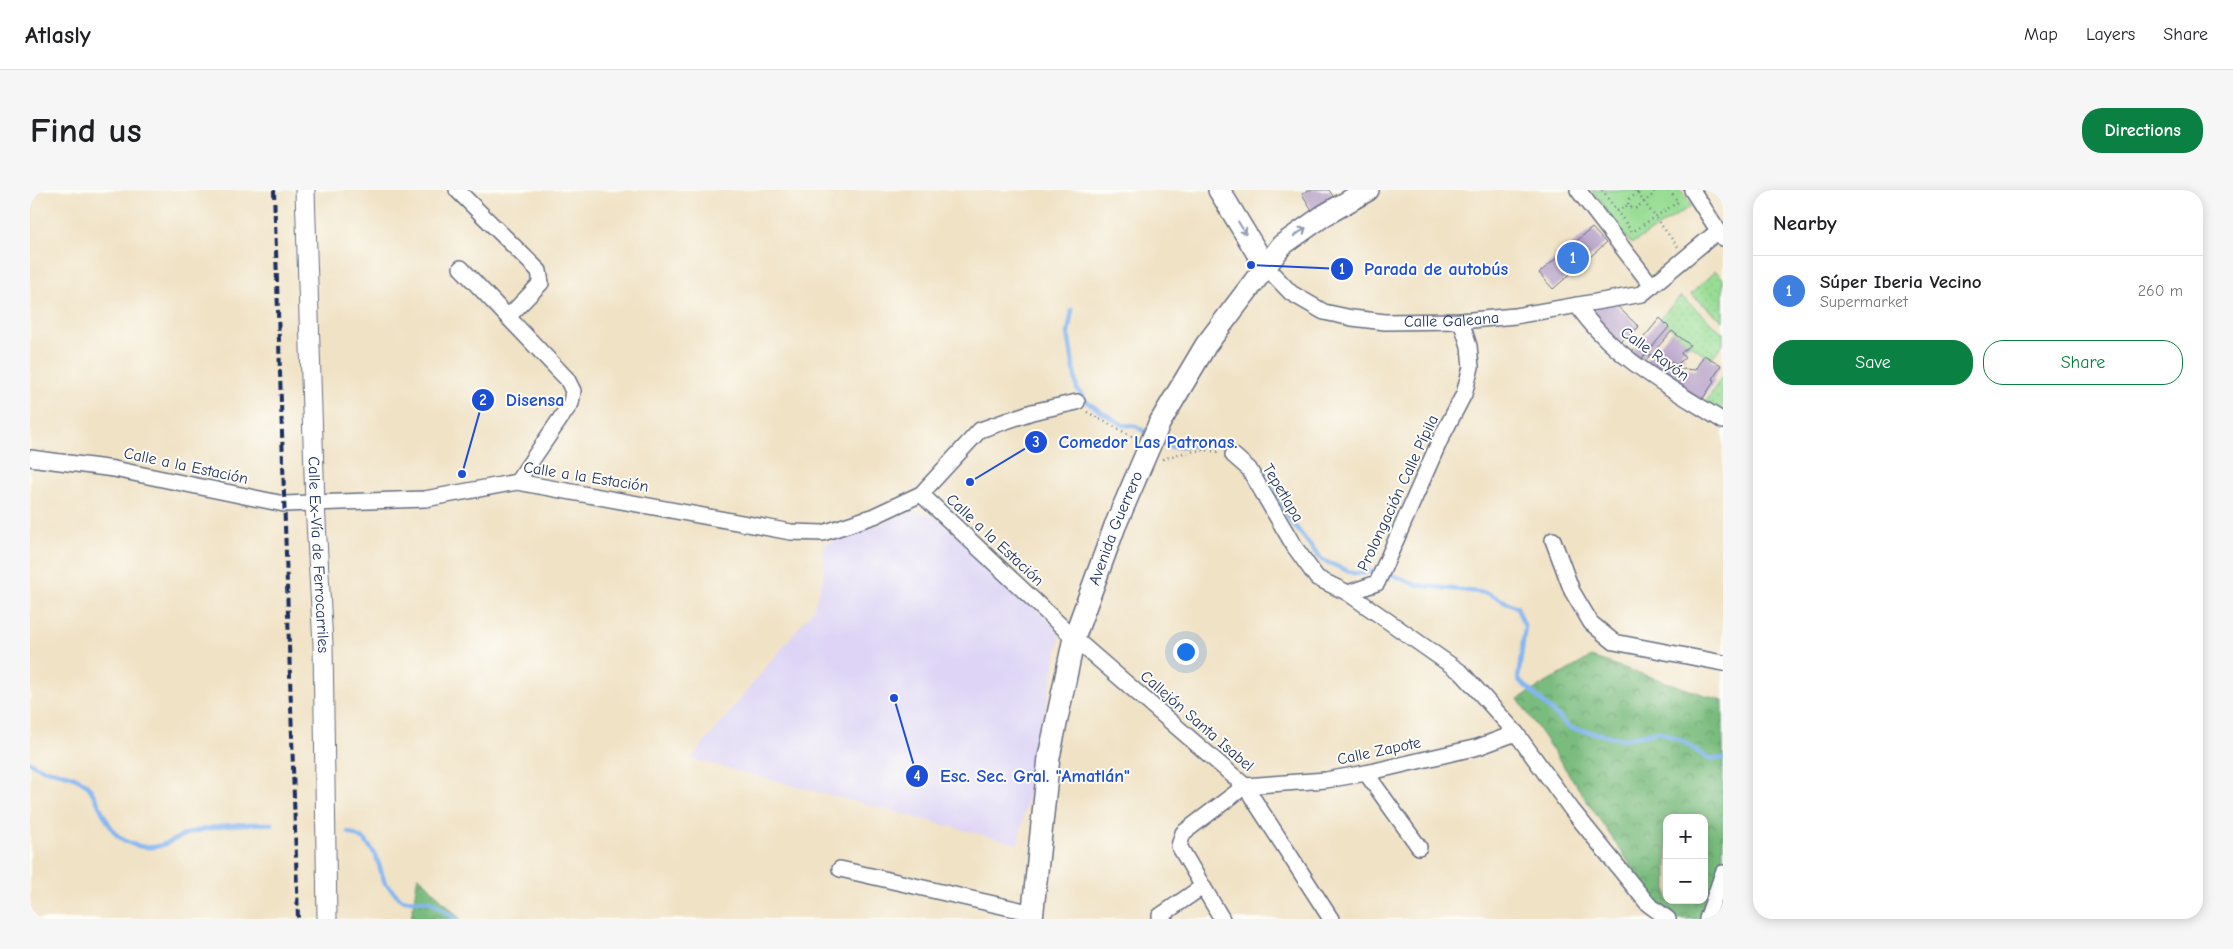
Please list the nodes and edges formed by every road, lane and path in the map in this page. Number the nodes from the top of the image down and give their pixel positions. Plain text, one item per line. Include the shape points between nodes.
1 (305, 190) edge
2 (457, 190) edge
3 (1219, 190) edge
4 (1368, 190) edge
5 (1578, 190) edge
6 (1602, 190) edge
7 (1635, 190) edge
8 (1642, 190) edge
9 (1654, 190) edge
10 (1669, 190) edge
11 (1692, 190) edge
12 (1628, 205) junction
13 (1617, 211) junction
14 (1721, 234) edge
15 (1686, 258) junction
16 (1264, 266) junction
17 (461, 268) dead end
18 (1652, 286) junction
19 (1577, 305) junction
20 (508, 317) junction
21 (1461, 321) junction
22 (1077, 402) joint
23 (1723, 421) edge
24 (1147, 453) junction
25 (1233, 456) joint
26 (30, 458) edge
27 (517, 482) junction
28 (921, 494) junction
29 (315, 504) junction
30 (1553, 540) dead end
31 (1348, 593) junction
32 (1074, 638) junction
33 (1723, 663) edge
34 (1516, 732) junction
35 (1366, 773) junction
36 (1245, 786) junction
37 (1419, 847) dead end
38 (840, 869) dead end
39 (1723, 873) edge
40 (1202, 887) junction
41 (1032, 916) edge
42 (327, 919) edge
43 (1160, 919) edge
44 (1222, 919) edge
45 (1331, 919) edge
46 (1668, 919) edge
47 (1708, 919) edge

1 - 29 street, Calle Ex-Vía de Ferrocarriles
2 - 20 street via 539,271 541,283
3 -> 16 main road, Calle Galeana
16 -> 4 main road, Avenida Guerrero via 1282,245
5 - 18 street
6 - 13 path
7 - 15 path
8 - 12 path via 1629,199
9 - 12 path via 1652,198 1636,208
10 - 13 path via 1678,202 1632,232
11 - 14 street
12 - 13 path
14 - 15 street, Calle Galeana
15 - 18 street, Calle Galeana
16 - 21 street, Calle Galeana via 1291,292 1324,312 1385,322
16 - 24 main road, Avenida Guerrero via 1206,345 1159,424
17 - 20 street
18 - 19 street, Calle Galeana via 1642,294
19 - 21 street, Calle Galeana
19 - 23 street, Calle Rayón via 1605,339 1650,375
20 - 27 street via 567,379 573,391 571,403
21 - 31 street, Prolongación Calle Pípila via 1471,367 1464,394 1440,440 1378,583
22 - 24 path via 1083,410
22 - 28 street via 1032,412 980,430
24 - 25 path via 1180,454 1210,450
24 - 32 main road, Avenida Guerrero via 1115,526
25 - 31 street, Tepetlapa via 1249,469 1294,546 1317,578
26 - 29 street, Calle a la Estación via 114,469 284,504
27 - 28 street, Calle a la Estación via 791,532 823,533 874,516
27 - 29 street, Calle a la Estación via 425,499
28 - 32 street, Calle a la Estación
29 - 42 street, Calle Ex-Vía de Ferrocarriles via 323,644
30 - 33 street via 1572,591 1591,623 1614,642
31 - 34 street via 1462,673
32 - 36 street, Callejón Santa Isabel
32 - 41 main road, Avenida Guerrero via 1049,757
34 - 35 street, Calle Zapote via 1478,747
34 - 46 street via 1572,810 1648,904
35 - 36 street, Calle Zapote via 1326,780
35 - 37 street
36 - 40 street via 1183,833 1179,846
36 - 45 street, Callejón Santa Isabel
38 - 41 street
39 - 47 street
40 - 43 street
40 - 44 street

